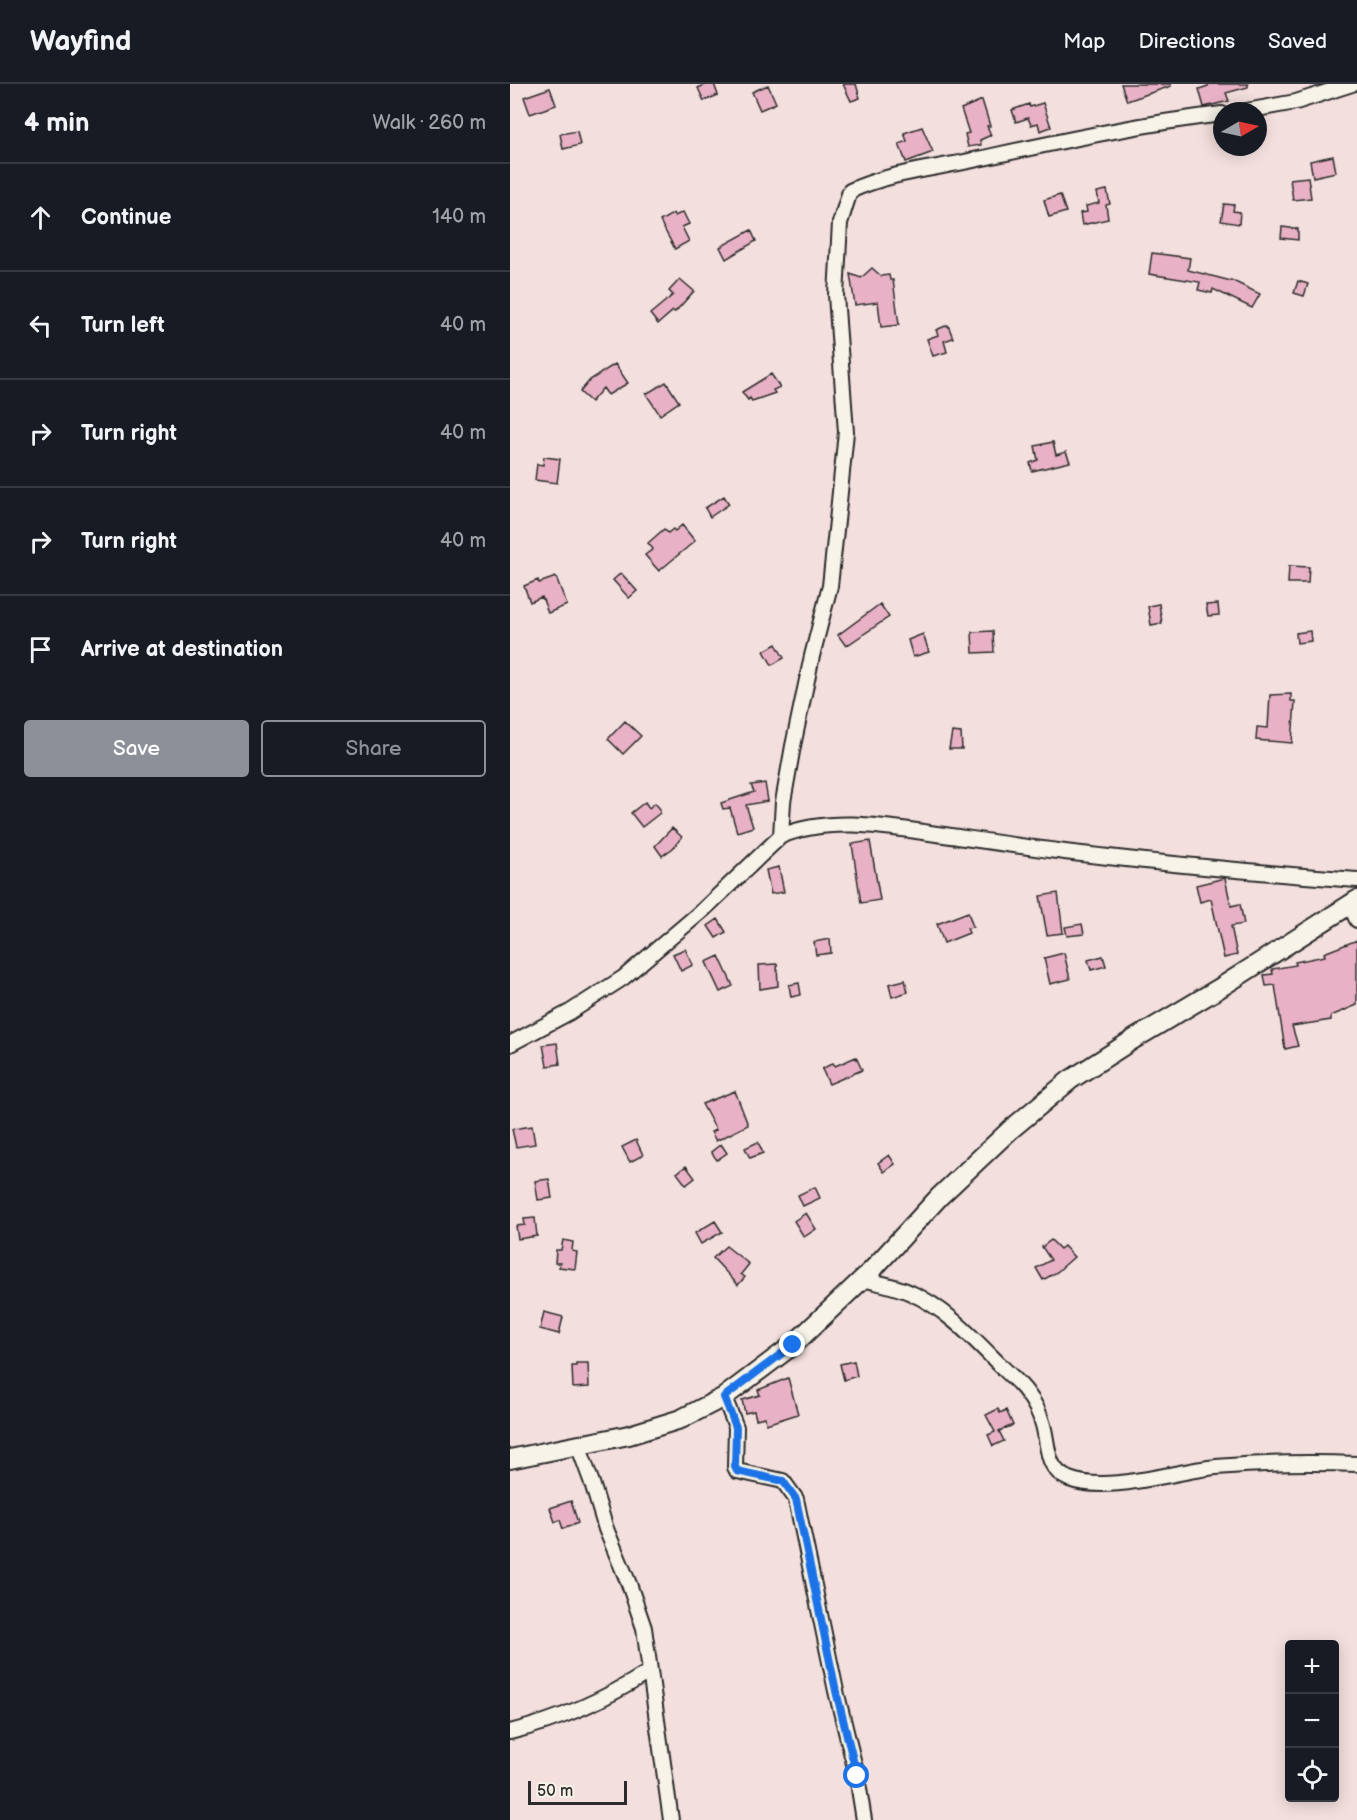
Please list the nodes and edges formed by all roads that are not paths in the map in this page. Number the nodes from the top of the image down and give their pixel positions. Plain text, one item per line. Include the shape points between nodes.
1 (1352, 84) edge
2 (1267, 107) edge
3 (1213, 115) edge
4 (781, 836) junction
5 (1357, 880) edge
6 (1355, 908) edge
7 (510, 1044) edge
8 (863, 1279) junction
9 (724, 1397) junction
10 (578, 1445) junction
11 (510, 1459) edge
12 (1357, 1464) edge
13 (650, 1671) junction
14 (510, 1732) edge
15 (671, 1820) edge
16 (864, 1820) edge

1 - 2 street
3 - 4 street via 1073,139 893,177 850,191 840,223 836,295 846,432 840,502 830,586 791,757
4 - 5 street via 798,829 882,826 1186,867
4 - 7 street via 623,978
6 - 8 street via 1070,1080 947,1189
8 - 9 street via 793,1345
8 - 12 street via 916,1295 974,1338 1026,1392 1043,1424 1053,1467 1071,1480 1104,1485 1250,1464
9 - 10 street via 681,1419
9 - 16 street via 736,1427 737,1471 783,1481 796,1499
10 - 11 street
10 - 13 street via 644,1628
13 - 14 street via 573,1710
13 - 15 street

